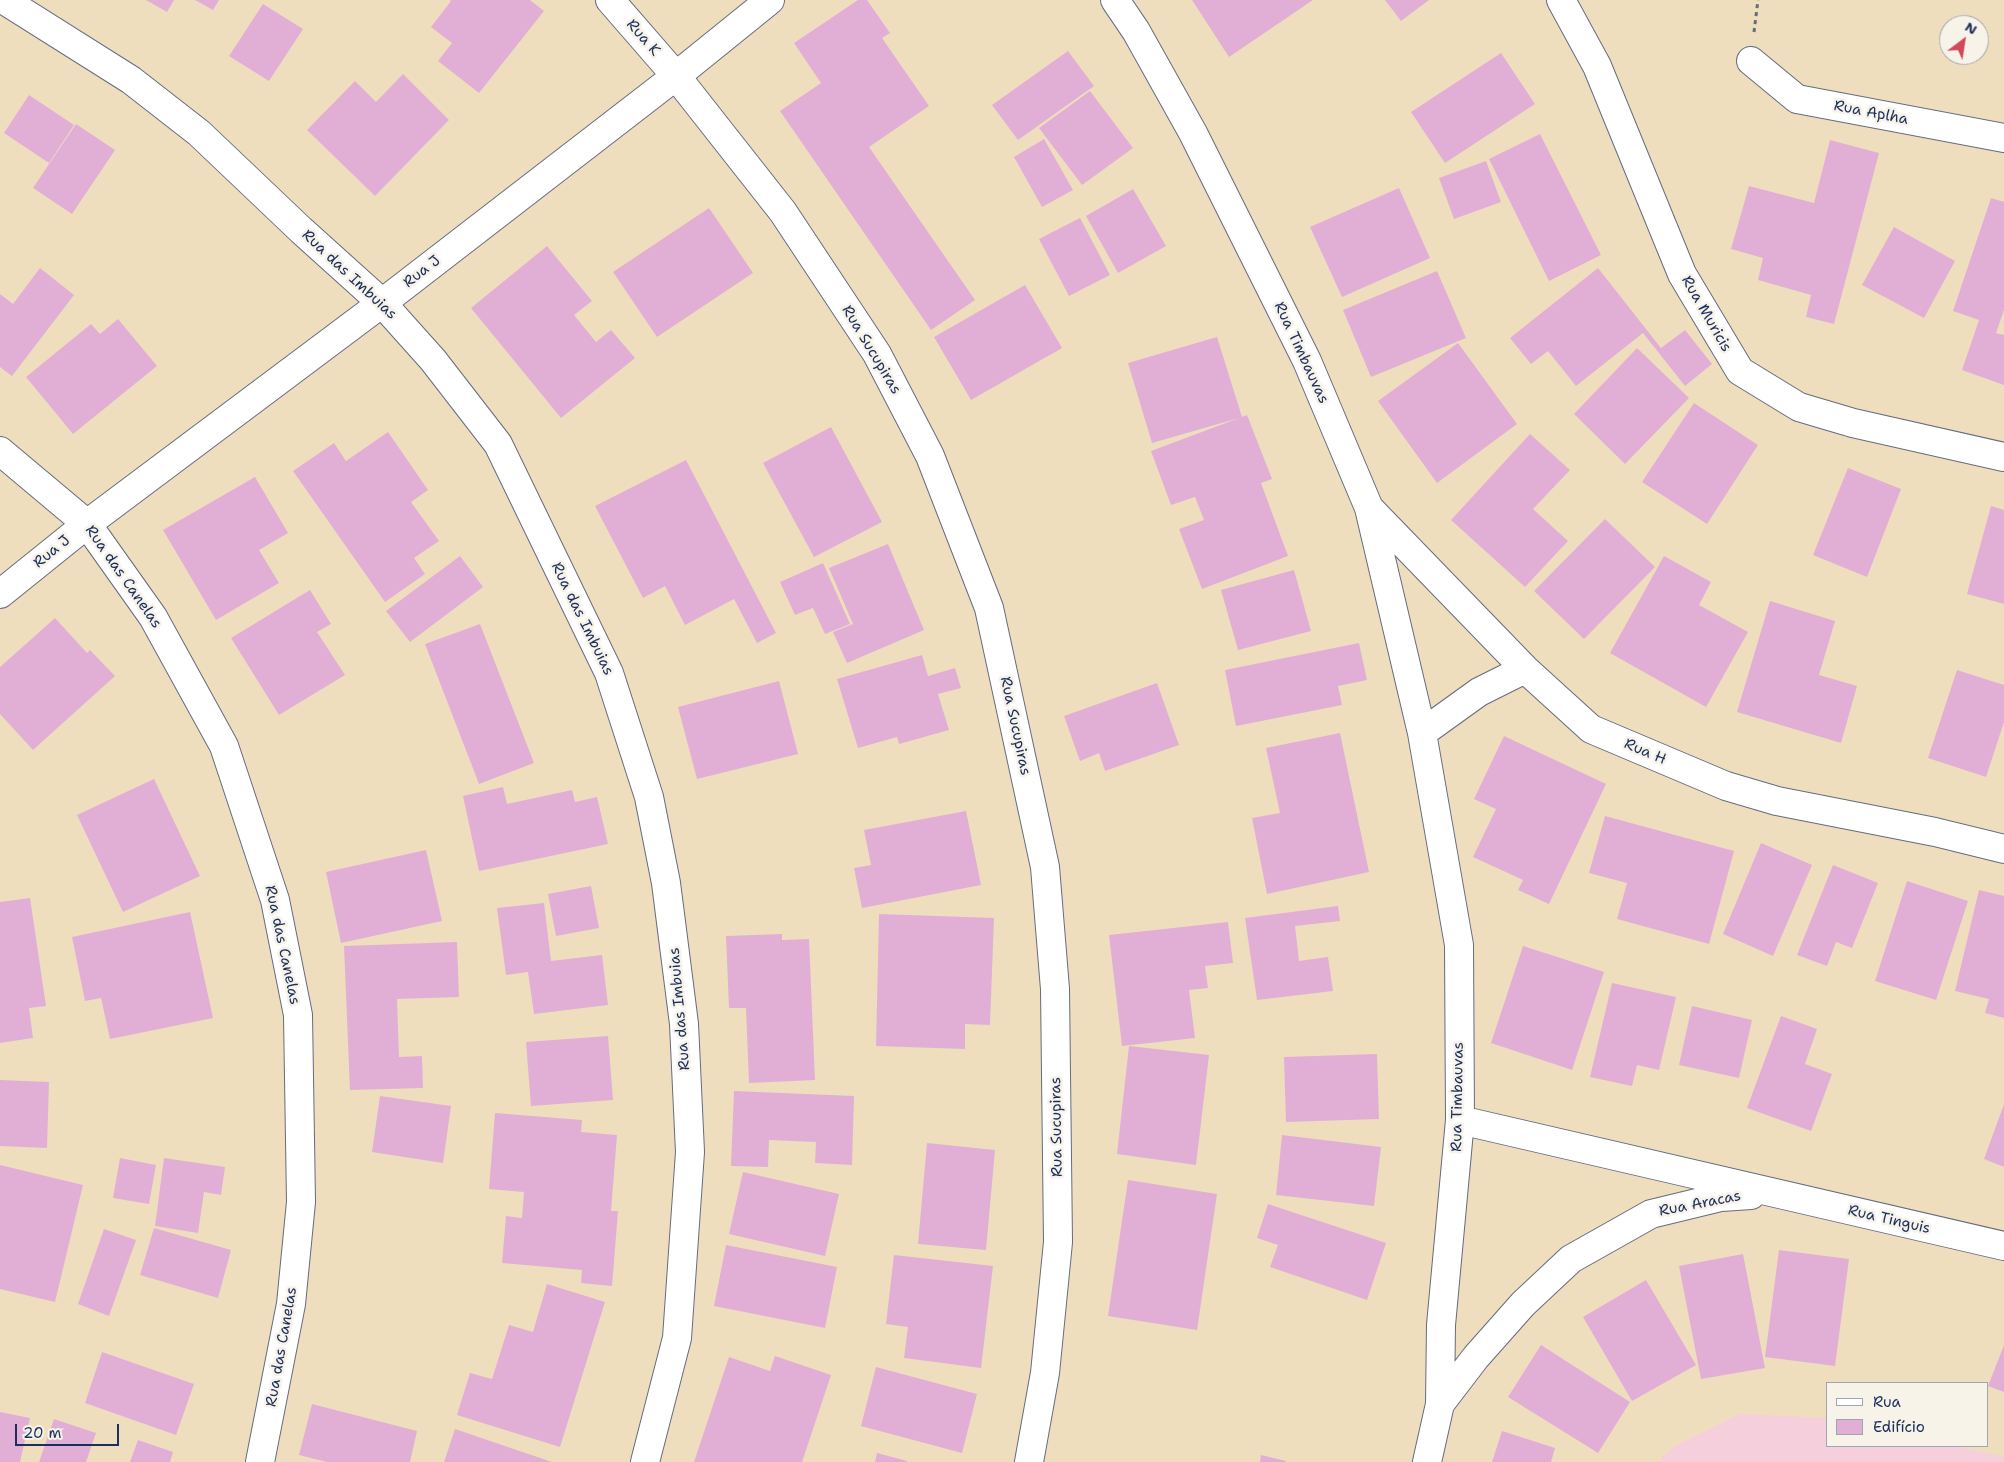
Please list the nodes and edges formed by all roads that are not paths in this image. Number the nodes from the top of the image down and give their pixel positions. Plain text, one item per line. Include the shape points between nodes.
1 (4, 0) edge
2 (610, 0) edge
3 (770, 0) edge
4 (1115, 0) edge
5 (1561, 0) edge
6 (1751, 61) dead end
7 (676, 76) junction
8 (2004, 138) edge
9 (382, 302) junction
10 (0, 451) edge
11 (2004, 456) edge
12 (1368, 508) junction
13 (87, 524) junction
14 (0, 594) edge
15 (1525, 669) junction
16 (1422, 732) junction
17 (2004, 849) edge
18 (1460, 1120) junction
19 (1775, 1194) junction
20 (2004, 1246) edge
21 (1440, 1404) junction
22 (260, 1462) edge
23 (645, 1462) edge
24 (1028, 1462) edge
25 (1427, 1462) edge

1 - 9 street, Rua das Imbuias via 131,80 199,133
2 - 7 street, Rua K
3 - 7 street, Rua J
4 - 12 street, Rua Timbauvas via 1193,133 1233,212 1307,361
5 - 11 street, Rua Muricis via 1597,66 1682,274 1740,371 1799,407 1853,423
6 - 8 street, Rua Aplha via 1797,99
7 - 9 street, Rua J
7 - 24 street, Rua Sucupiras via 784,212 876,354 930,456 989,608 1045,866 1055,989 1058,1242 1045,1373
9 - 13 street, Rua J
9 - 23 street, Rua das Imbuias via 433,360 498,444 609,673 649,797 666,884 684,1024 690,1152 676,1338
10 - 13 street, Rua das Canelas
12 - 15 street, Rua H
12 - 16 street, Rua Timbauvas
13 - 14 street, Rua J
13 - 22 street, Rua das Canelas via 153,617 224,746 275,900 298,1016 301,1202 291,1304
15 - 16 street via 1479,692
15 - 17 street, Rua H via 1591,729 1726,786 1778,801
16 - 18 street, Rua Timbauvas via 1459,945
18 - 19 street, Rua Aracas
18 - 21 street, Rua Timbauvas via 1441,1325
19 - 20 street, Rua Tinguis
19 - 21 street, Rua Aracas via 1721,1197 1651,1214 1571,1259 1523,1304
21 - 25 street, Rua Timbauvas

